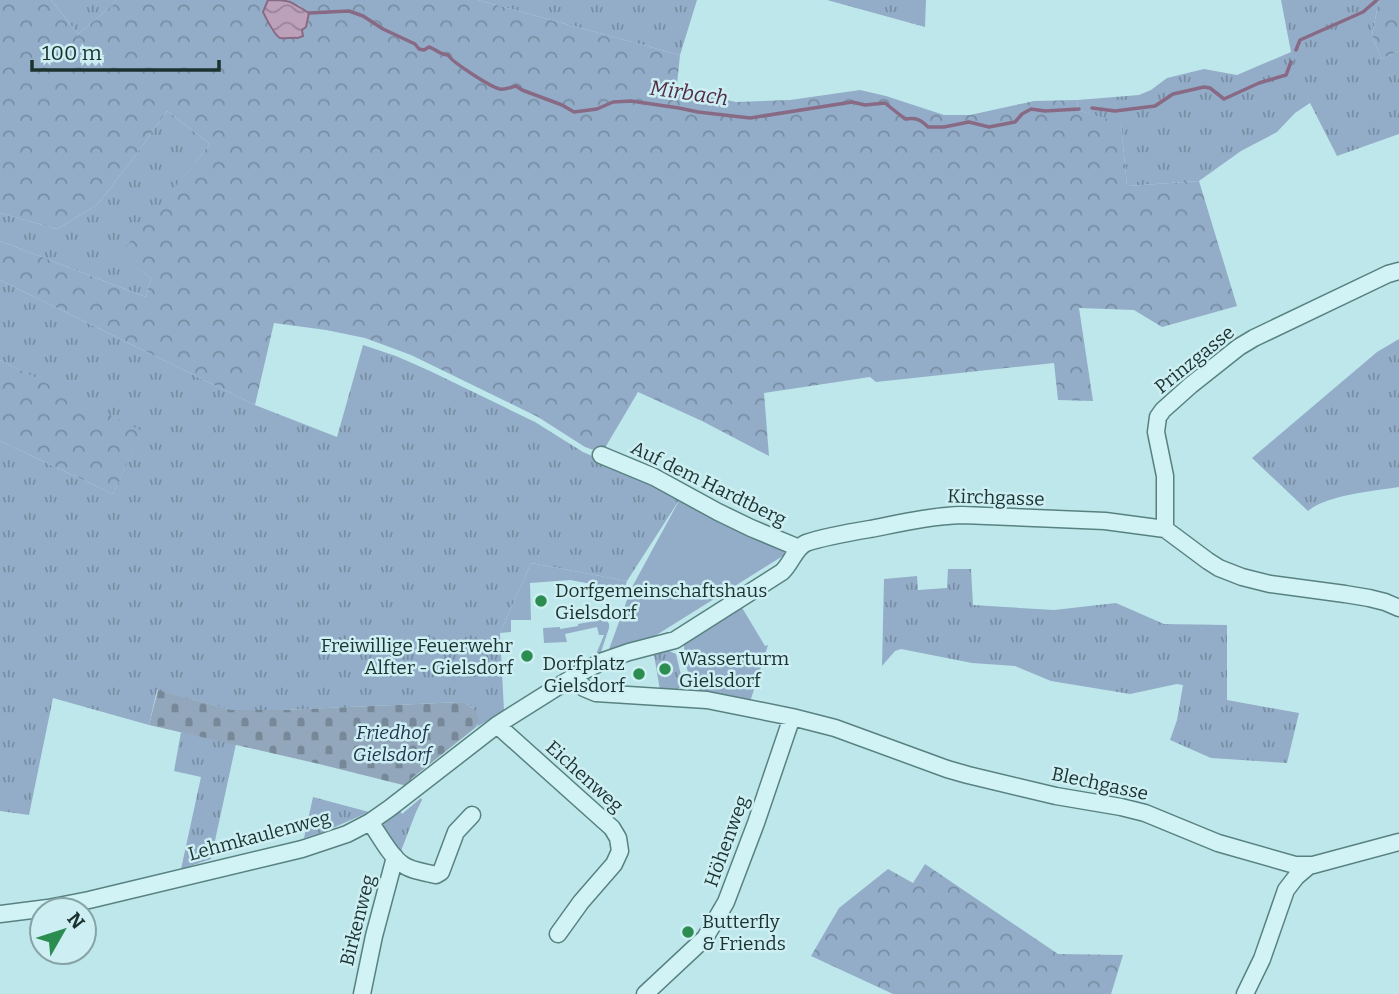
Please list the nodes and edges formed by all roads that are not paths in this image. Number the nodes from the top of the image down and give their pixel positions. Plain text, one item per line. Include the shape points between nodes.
1 (1399, 271) edge
2 (601, 455) dead end
3 (1165, 529) junction
4 (799, 548) junction
5 (1399, 608) edge
6 (575, 676) junction
7 (792, 717) junction
8 (497, 725) junction
9 (472, 815) dead end
10 (370, 822) junction
11 (1399, 842) edge
12 (395, 857) junction
13 (1309, 866) junction
14 (0, 914) edge
15 (558, 934) dead end
16 (362, 994) edge
17 (645, 994) edge
18 (1245, 994) edge

1 - 3 street, Prinzgasse via 1254,338 1163,410 1156,432 1165,476
2 - 4 street, Auf dem Hardtberg
3 - 4 street, Kirchgasse via 1105,521 945,515
3 - 5 street, Kirchgasse via 1219,568 1242,577 1369,598
4 - 6 street via 782,572 675,640 629,652
6 - 7 street, Blechgasse via 584,688 596,693 707,700
6 - 8 street, Lehmkaulenweg
7 - 13 street, Blechgasse via 947,769 1145,813 1218,843
7 - 17 street, Höhenweg via 726,902 705,938
8 - 10 street, Lehmkaulenweg
8 - 15 street, Eichenweg via 618,838 620,851 614,864
9 - 12 street, Birkenweg via 456,832 436,875 410,869
10 - 12 street, Birkenweg
10 - 14 street, Lehmkaulenweg via 281,855 89,900
11 - 13 street, Blechgasse
12 - 16 street, Birkenweg
13 - 18 street via 1286,891

